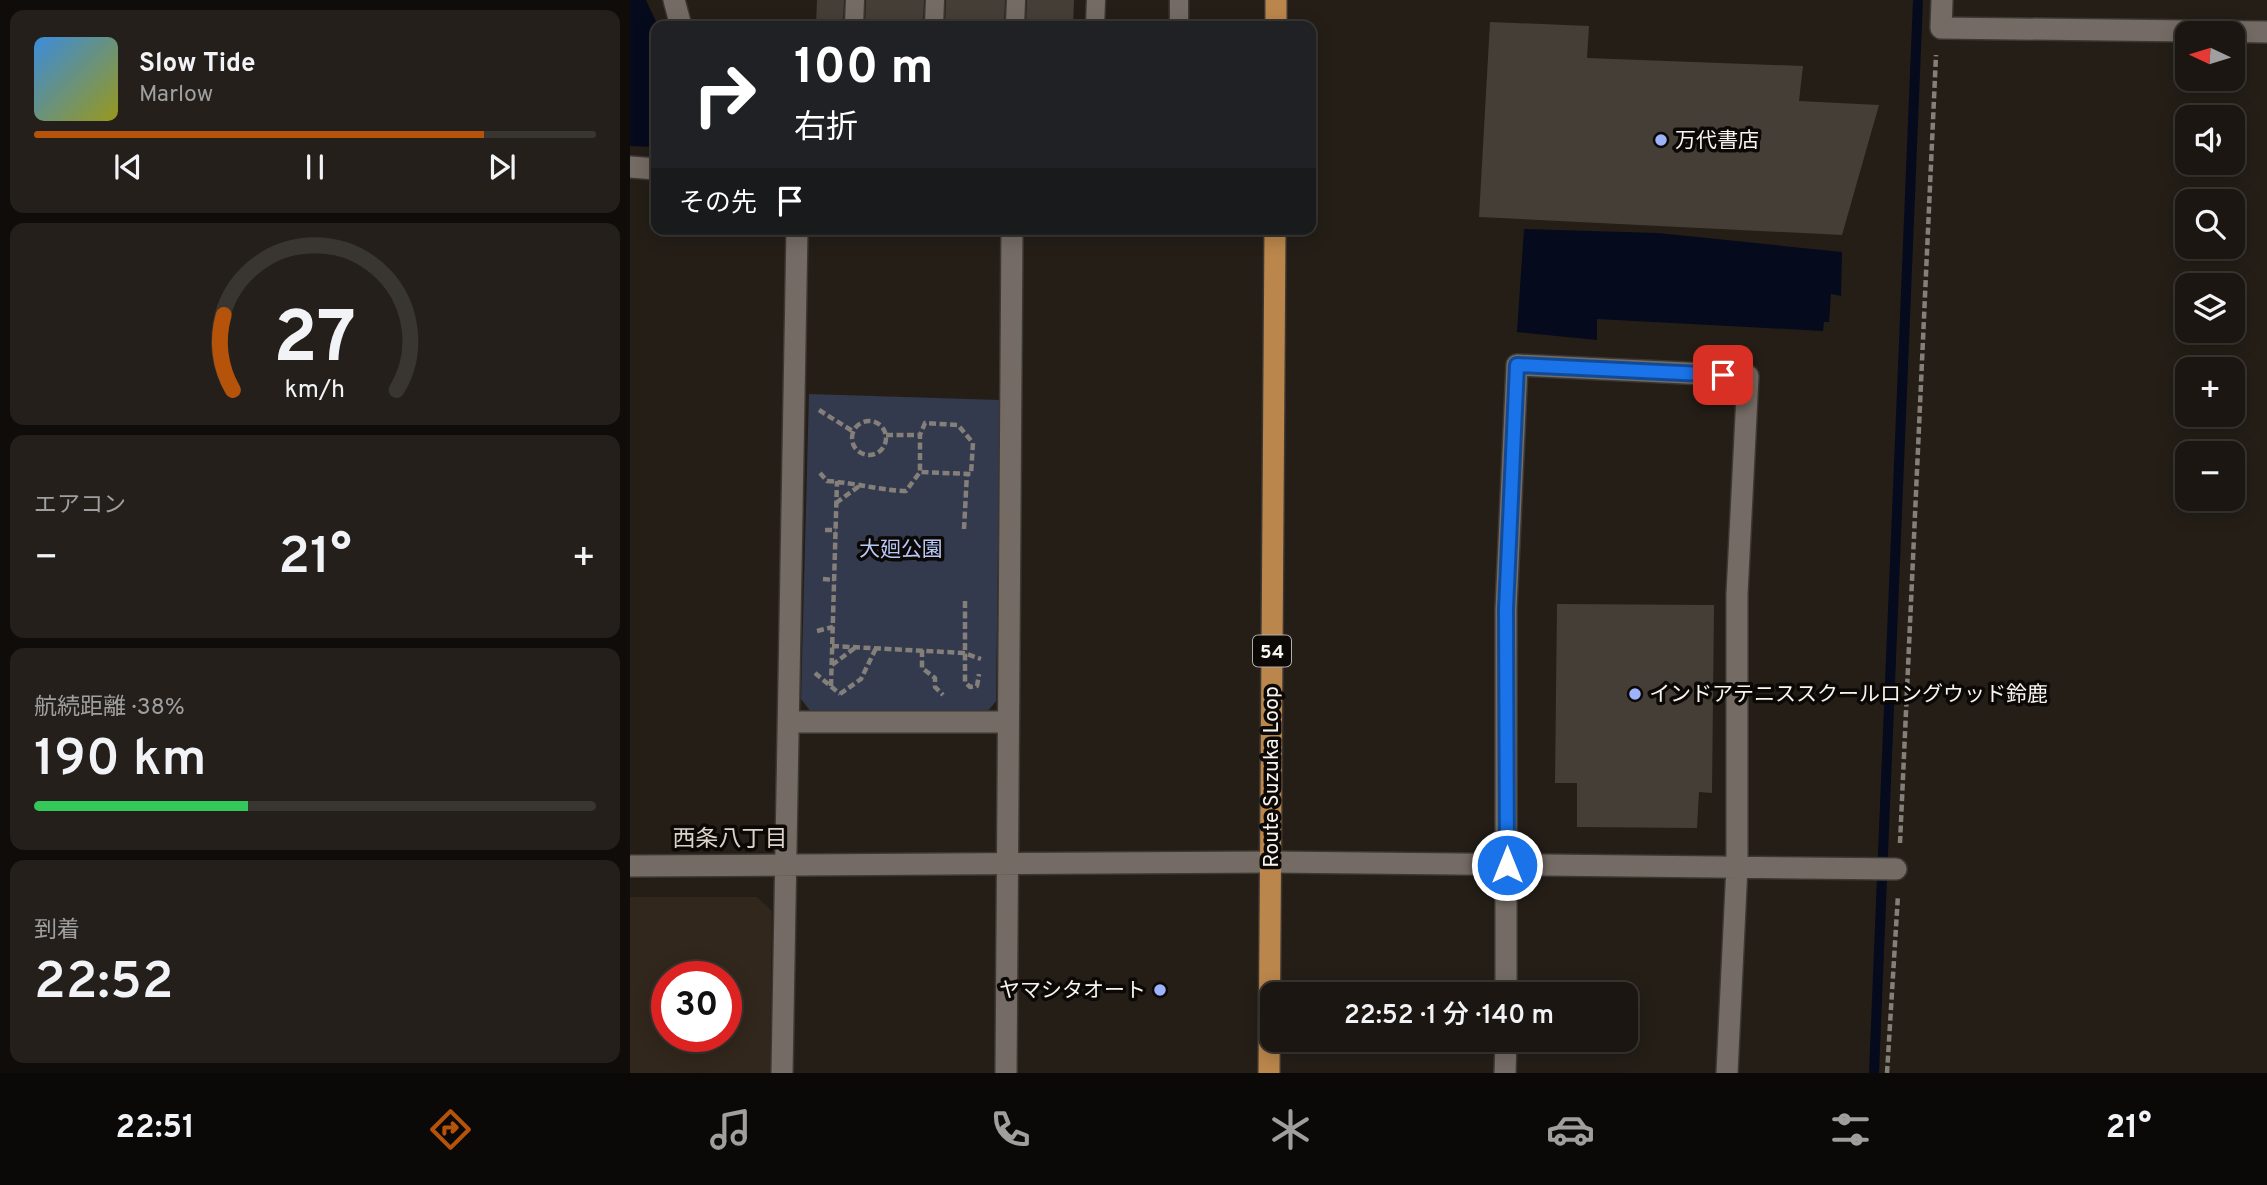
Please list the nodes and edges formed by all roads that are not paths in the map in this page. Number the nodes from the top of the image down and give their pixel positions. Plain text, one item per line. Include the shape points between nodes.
1 (674, 0) edge
2 (855, 0) edge
3 (935, 0) edge
4 (1016, 0) edge
5 (1096, 0) edge
6 (1179, 0) edge
7 (1276, 0) edge
8 (1942, 0) edge
9 (680, 21) edge
10 (854, 21) edge
11 (934, 21) edge
12 (1015, 21) edge
13 (1095, 21) edge
14 (1179, 21) edge
15 (1276, 21) edge
16 (2267, 32) edge
17 (630, 167) edge
18 (651, 169) edge
19 (797, 235) edge
20 (1012, 235) edge
21 (1275, 235) edge
22 (790, 722) junction
23 (1008, 722) junction
24 (1006, 862) junction
25 (1270, 862) junction
26 (1507, 865) junction
27 (630, 866) edge
28 (787, 866) junction
29 (1737, 866) junction
30 (1898, 869) road end
31 (1506, 982) edge
32 (1506, 1052) edge
33 (782, 1073) edge
34 (1006, 1073) edge
35 (1269, 1073) edge
36 (1505, 1073) edge
37 (1727, 1073) edge

1 - 9 street
2 - 10 lane
3 - 11 lane
4 - 12 lane
5 - 13 lane
6 - 14 lane
7 - 15 main road
8 - 16 street via 1941,29
17 - 18 street
19 - 22 street
20 - 23 street
21 - 25 main road, Route Suzuka Loop / 54
22 - 23 street
22 - 28 street
23 - 24 street
24 - 25 street
24 - 28 street
24 - 34 street
25 - 26 street
25 - 35 main road, Route Suzuka Loop / 54
26 - 29 street
26 - 29 street via 1506,609 1517,365 1748,376 1737,594
26 - 31 street
27 - 28 street
28 - 33 street
29 - 30 street
29 - 37 street
32 - 36 street

